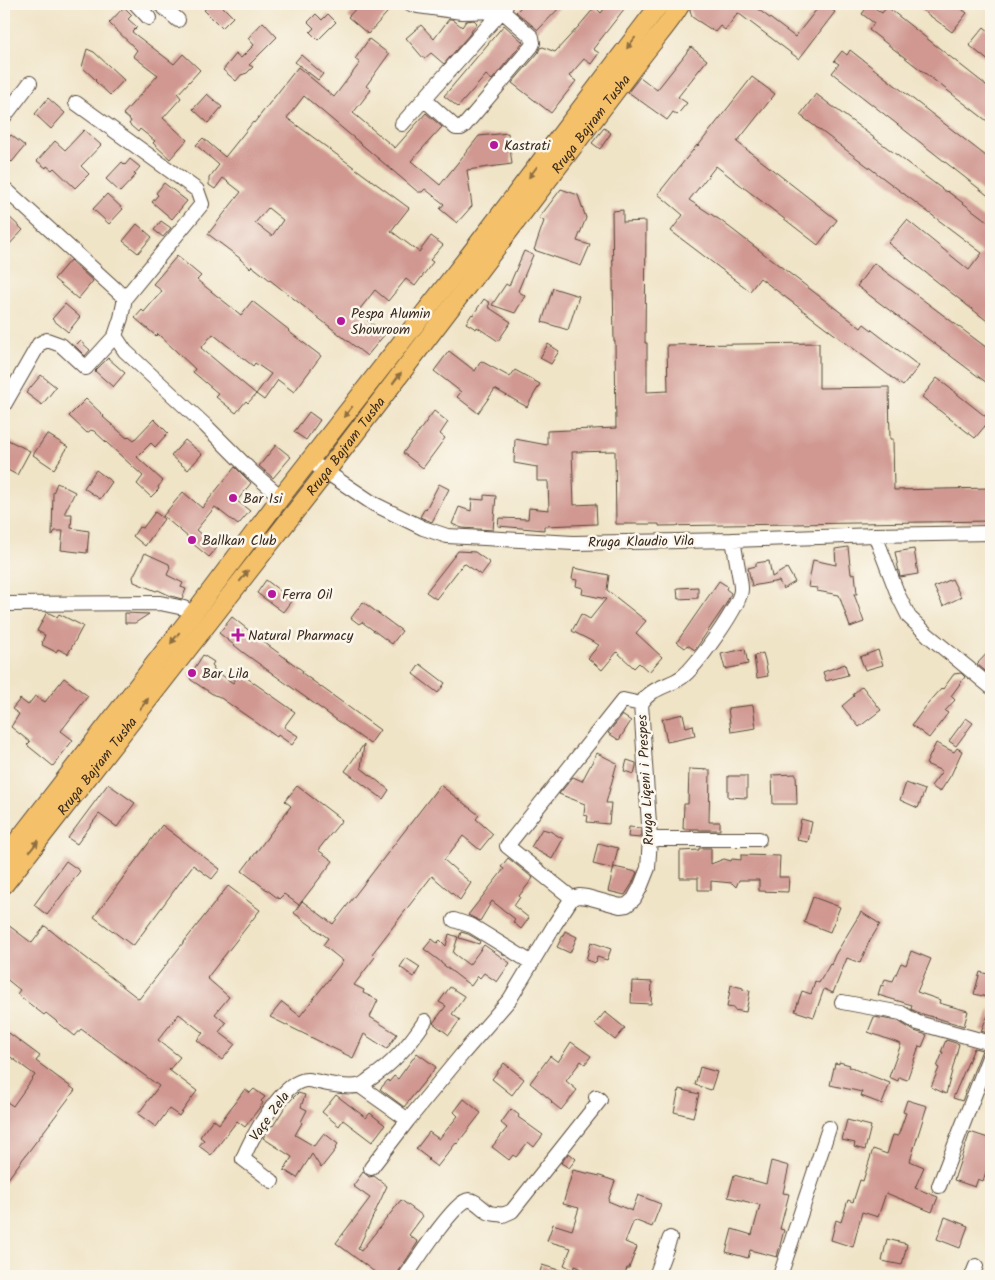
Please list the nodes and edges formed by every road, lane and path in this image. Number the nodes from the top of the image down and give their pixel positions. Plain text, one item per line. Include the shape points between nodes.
1 (136, 4) edge
2 (160, 4) edge
3 (411, 4) edge
4 (505, 7) edge
5 (653, 7) edge
6 (674, 12) edge
7 (149, 18) dead end
8 (178, 20) dead end
9 (30, 83) dead end
10 (424, 98) junction
11 (76, 103) dead end
12 (4, 117) edge
13 (402, 124) dead end
14 (5, 193) edge
15 (125, 298) junction
16 (114, 336) junction
17 (4, 405) edge
18 (310, 461) junction
19 (326, 472) junction
20 (282, 497) junction
21 (991, 533) edge
22 (875, 535) junction
23 (733, 540) junction
24 (4, 604) edge
25 (193, 614) junction
26 (991, 687) edge
27 (641, 704) junction
28 (650, 839) junction
29 (759, 839) dead end
30 (4, 858) edge
31 (4, 885) edge
32 (572, 898) junction
33 (454, 920) dead end
34 (532, 963) junction
35 (842, 1002) dead end
36 (425, 1021) dead end
37 (991, 1043) edge
38 (991, 1052) edge
39 (360, 1086) junction
40 (596, 1096) dead end
41 (408, 1120) junction
42 (829, 1128) dead end
43 (371, 1168) dead end
44 (272, 1181) dead end
45 (939, 1186) dead end
46 (670, 1238) dead end
47 (406, 1276) edge
48 (656, 1276) edge
49 (780, 1276) edge

1 - 7 street
2 - 8 street
3 - 4 street via 462,12
4 - 10 street
4 - 10 street via 533,43 464,126 456,128
5 - 6 street
5 -> 18 main road, Rruga Bajram Tusha via 564,132
19 -> 6 main road, Rruga Bajram Tusha
9 - 12 street
10 - 13 street
11 - 15 street via 197,190 202,204
14 - 15 street
15 - 16 street
16 - 17 street via 86,368 60,345 47,340 39,344
16 - 20 street via 125,351
18 - 19 street, Rruga Klaudio Vila
18 - 20 main road, Rruga Bajram Tusha
19 - 23 street, Rruga Klaudio Vila via 374,504 447,536 574,543
31 -> 19 main road, Rruga Bajram Tusha
20 - 25 main road, Rruga Bajram Tusha
21 - 22 street, Rruga Klaudio Vila
22 - 23 street, Rruga Klaudio Vila
22 - 26 street via 909,617
23 - 27 street, Rruga Liqeni i Prespes via 742,590 737,604 690,671 654,691
24 - 25 street via 160,602 184,608
25 -> 30 main road, Rruga Bajram Tusha
27 - 28 street, Rruga Liqeni i Prespes
27 - 32 street via 623,700 507,846
28 - 29 street
28 - 32 street, Rruga Liqeni i Prespes via 648,868 634,899 627,905 612,905 587,897
32 - 34 street
33 - 34 street via 472,926
34 - 41 street via 510,999
35 - 37 street via 901,1013 918,1023
36 - 39 street via 394,1060
38 - 45 street
39 - 41 street
39 - 44 street, Vaçe Zela via 305,1080 287,1089 270,1110 243,1159
40 - 47 street via 600,1100 512,1211 503,1215 493,1214 472,1200 464,1201 432,1237
41 - 43 street
42 - 49 street
46 - 48 street

